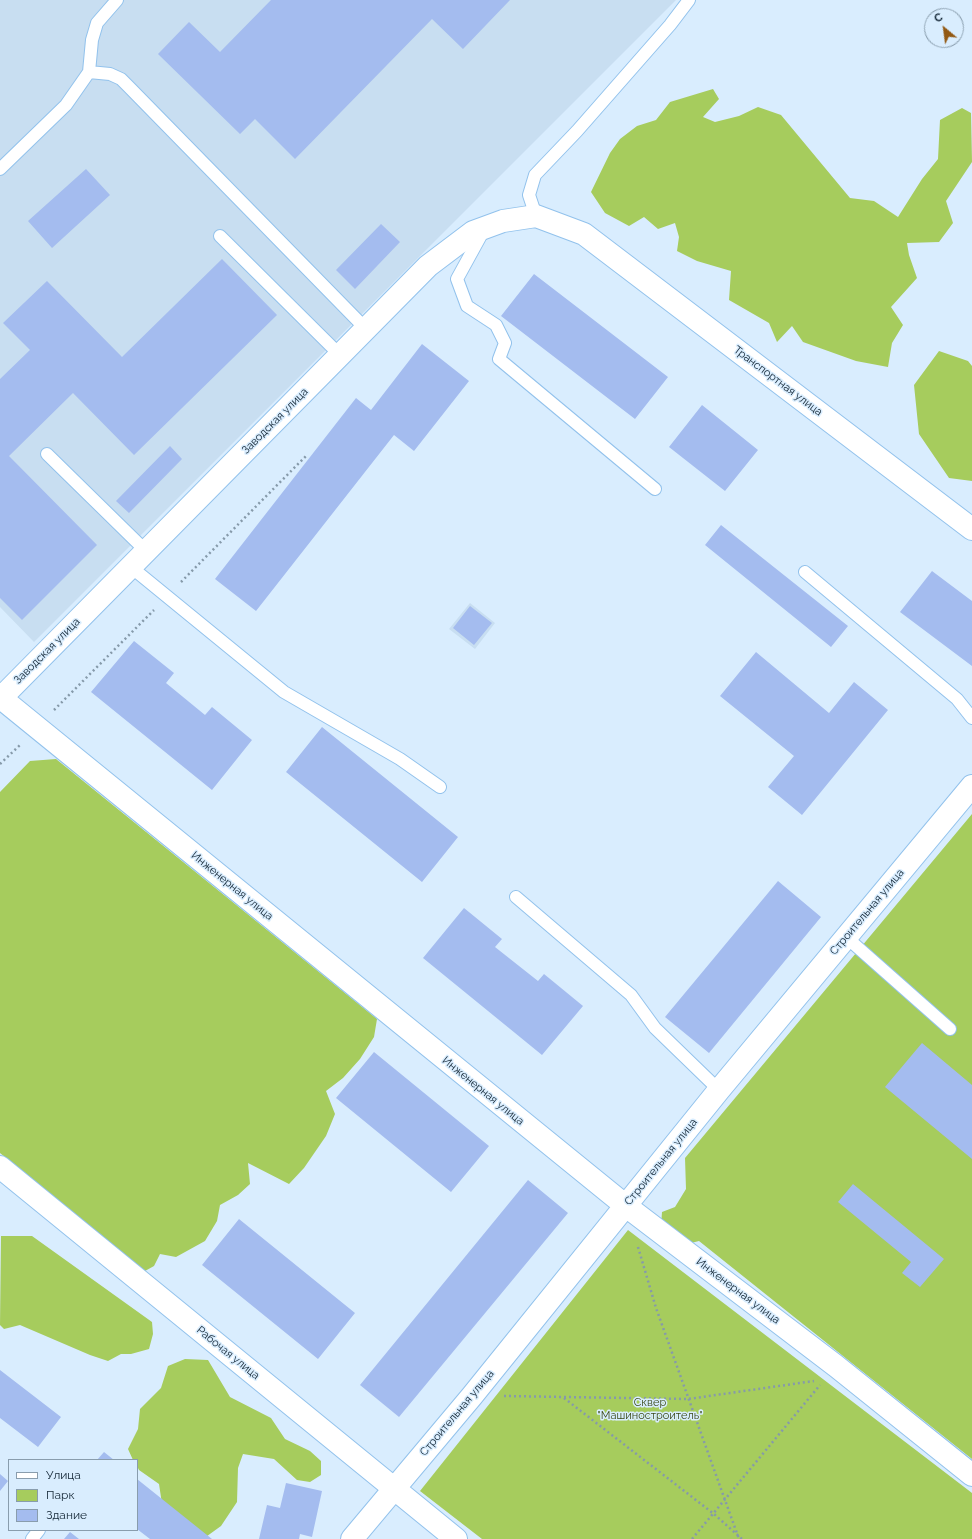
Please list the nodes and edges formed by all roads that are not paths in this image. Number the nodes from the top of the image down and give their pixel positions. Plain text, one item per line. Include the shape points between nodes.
1 (117, 0) edge
2 (689, 0) edge
3 (89, 72) junction
4 (0, 169) edge
5 (536, 216) junction
6 (486, 227) junction
7 (584, 234) joint
8 (220, 236) dead end
9 (366, 329) junction
10 (340, 355) junction
11 (47, 454) dead end
12 (655, 489) dead end
13 (972, 529) edge
14 (146, 551) junction
15 (131, 567) junction
16 (805, 572) dead end
17 (1, 699) edge
18 (972, 718) edge
19 (440, 786) dead end
20 (972, 786) edge
21 (516, 897) dead end
22 (846, 937) junction
23 (950, 1029) dead end
24 (719, 1090) junction
25 (0, 1168) edge
26 (626, 1206) junction
27 (972, 1475) edge
28 (394, 1489) junction
29 (38, 1531) edge
30 (32, 1539) edge
31 (352, 1539) edge
32 (456, 1539) edge

1 - 3 lane via 97,23 92,40
2 - 5 lane via 655,43 535,175 528,195
3 - 4 lane via 66,105
3 - 9 lane via 110,74 121,79
5 - 6 street, Заводская улица via 503,221
5 - 7 street, Заводская улица
6 - 9 street, Заводская улица via 473,232 428,266
6 - 12 lane via 457,279 466,306 496,326 499,331 505,343 499,359
7 - 13 street, Транспортная улица
8 - 10 lane
9 - 10 street, Заводская улица
10 - 14 street, Заводская улица
11 - 14 lane
14 - 15 street, Заводская улица
15 - 17 street, Заводская улица
15 - 19 lane via 284,692 400,758
16 - 18 lane via 957,699
17 - 26 street, Инженерная улица
20 - 22 street, Строительная улица
21 - 24 lane via 631,995 655,1028
22 - 23 lane
22 - 24 street, Строительная улица
24 - 26 street, Строительная улица
25 - 28 street, Рабочая улица
26 - 27 street, Инженерная улица via 830,1373
26 - 28 street, Строительная улица
28 - 31 street, Строительная улица
28 - 32 street, Рабочая улица
29 - 30 lane

